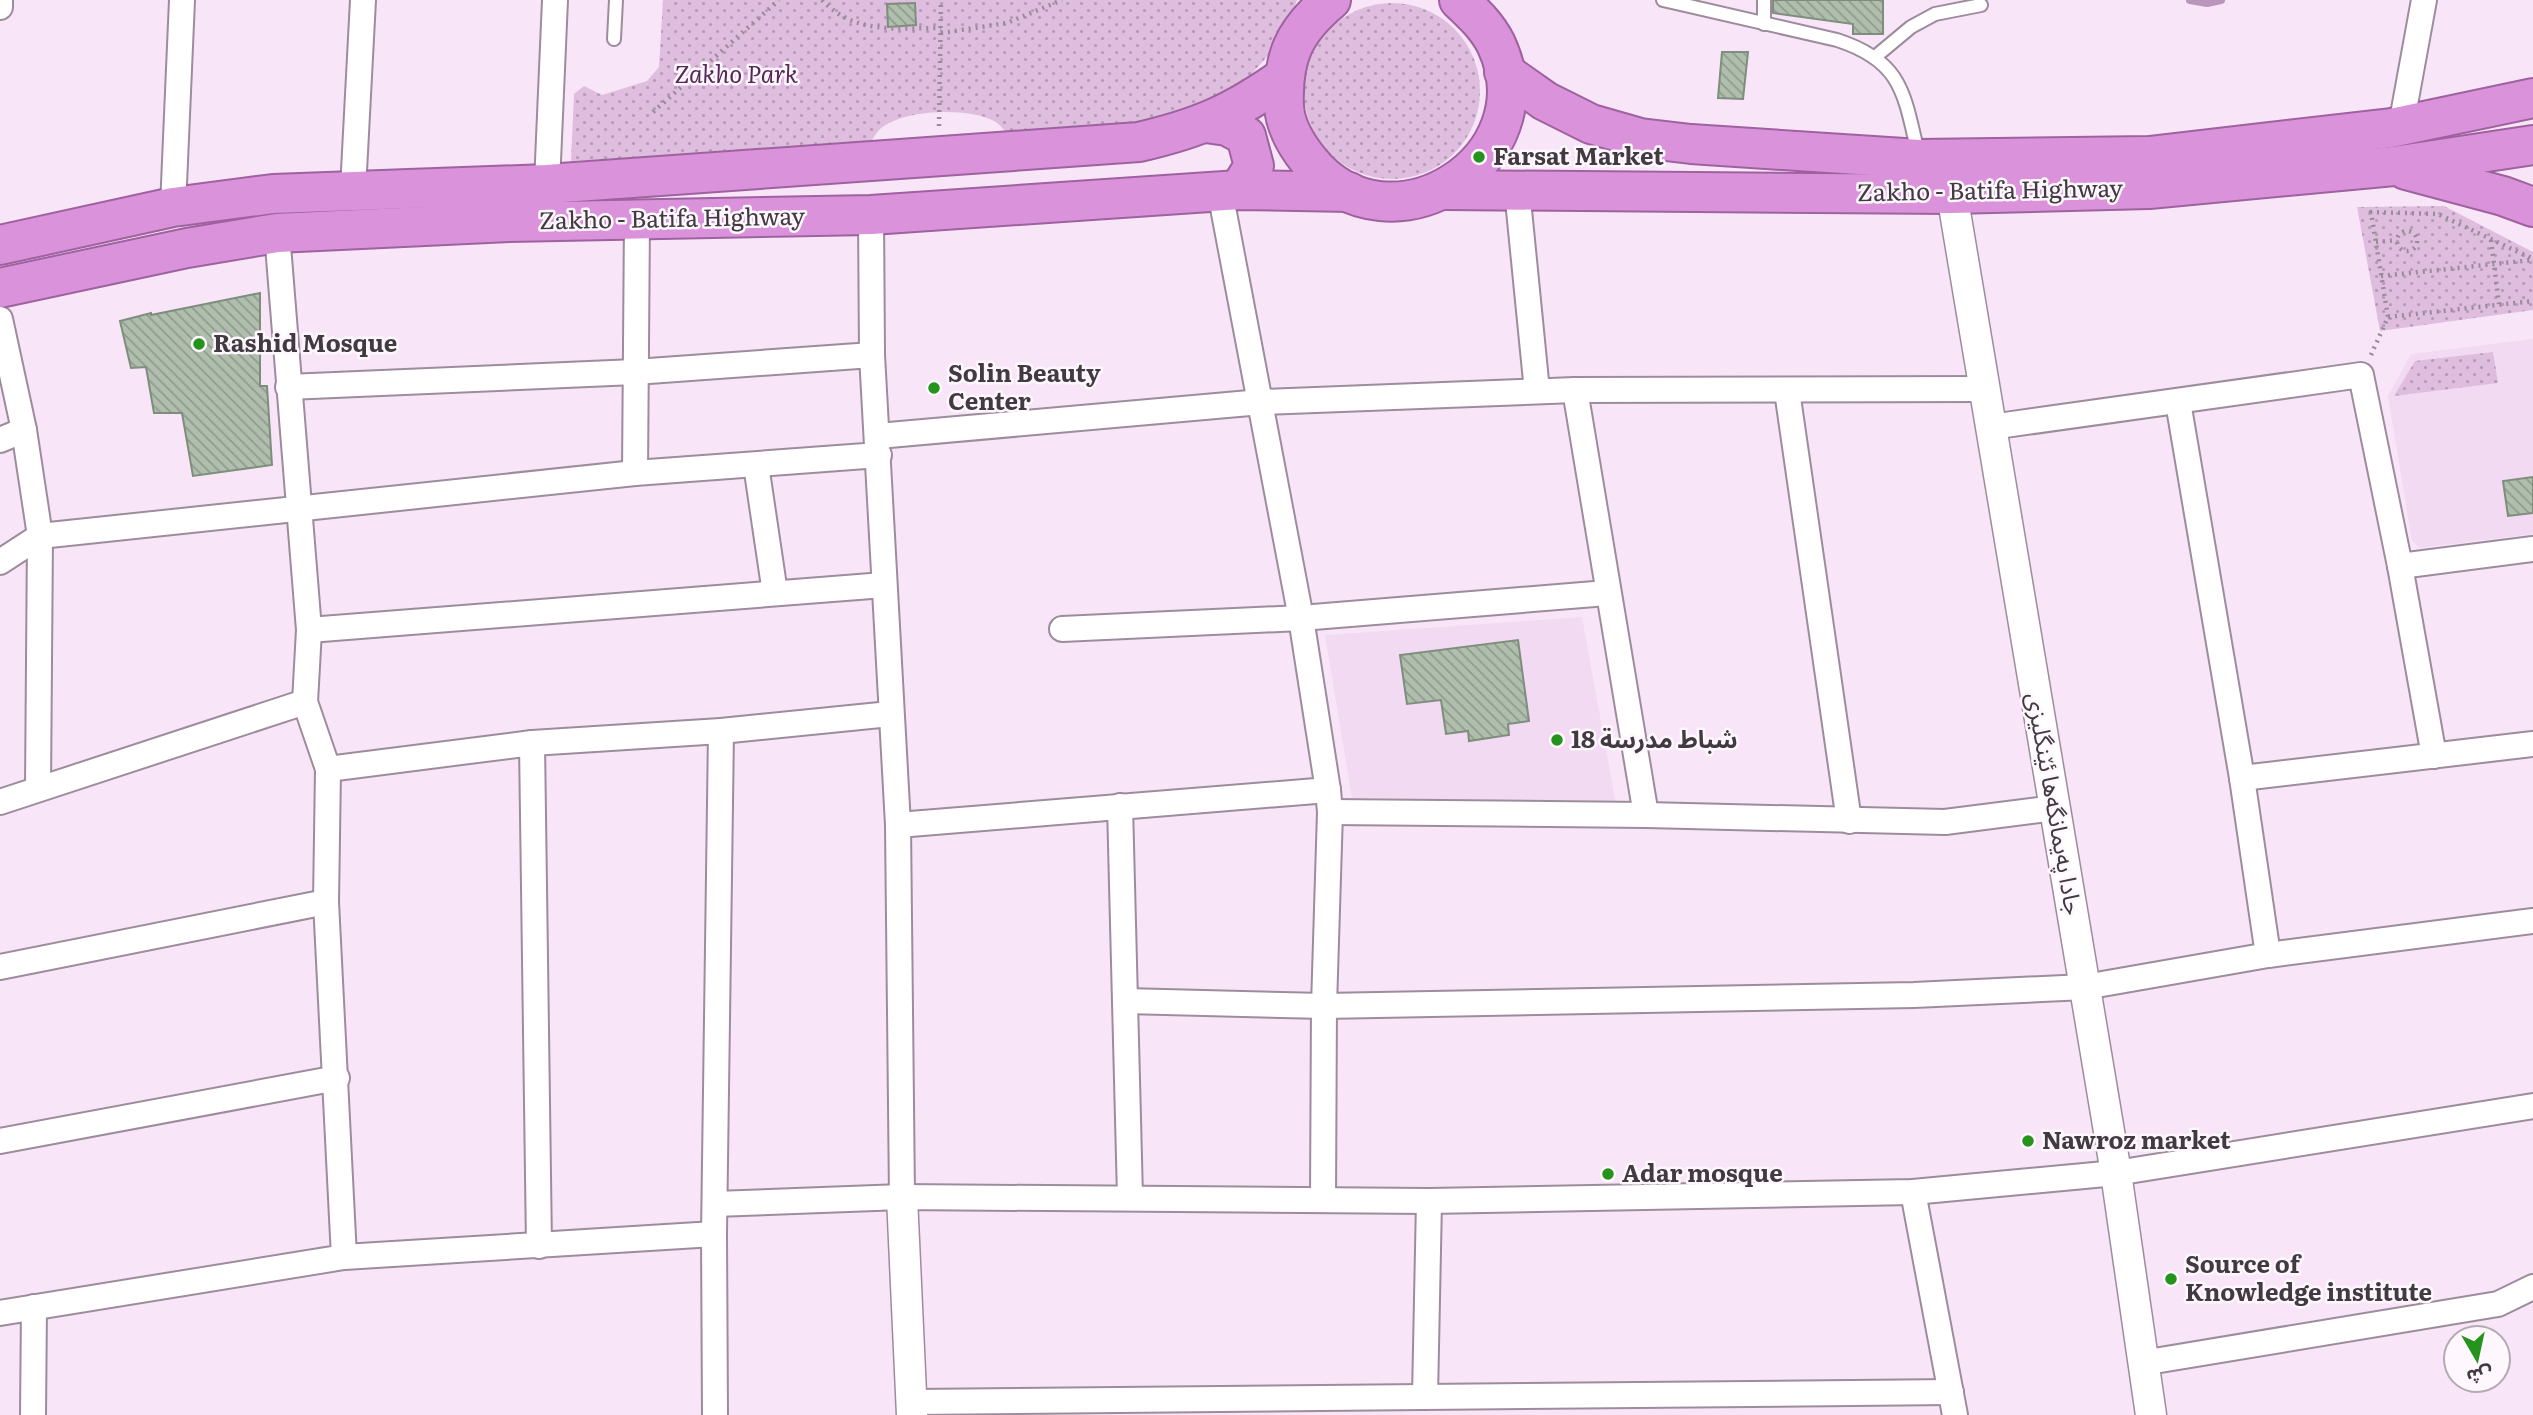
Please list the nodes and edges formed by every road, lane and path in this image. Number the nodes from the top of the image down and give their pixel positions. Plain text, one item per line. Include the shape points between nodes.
1 (0, 0) edge
2 (182, 0) edge
3 (363, 0) edge
4 (555, 0) edge
5 (616, 0) edge
6 (779, 0) edge
7 (822, 0) edge
8 (941, 0) edge
9 (1062, 0) edge
10 (1331, 0) edge
11 (1459, 0) edge
12 (1663, 0) edge
13 (1764, 0) edge
14 (2424, 0) edge
15 (1981, 5) dead end
16 (0, 7) edge
17 (1764, 24) junction
18 (941, 31) junction
19 (614, 39) dead end
20 (1875, 57) junction
21 (1504, 72) junction
22 (1283, 79) junction
23 (2533, 98) edge
24 (653, 111) dead end
25 (1206, 123) junction
26 (2401, 126) junction
27 (2533, 145) edge
28 (939, 155) junction
29 (1919, 159) junction
30 (2394, 166) junction
31 (547, 184) junction
32 (353, 190) junction
33 (1445, 190) junction
34 (1517, 190) junction
35 (1230, 191) junction
36 (1349, 192) junction
37 (1952, 194) junction
38 (173, 207) junction
39 (2533, 207) edge
40 (872, 215) junction
41 (637, 219) junction
42 (277, 233) junction
43 (2491, 239) junction
44 (2397, 240) junction
45 (2376, 242) junction
46 (0, 246) edge
47 (2533, 260) edge
48 (2494, 264) junction
49 (2381, 276) junction
50 (0, 288) edge
51 (2533, 301) edge
52 (2499, 305) junction
53 (2388, 317) junction
54 (0, 319) edge
55 (872, 355) junction
56 (635, 372) junction
57 (2361, 375) junction
58 (288, 387) junction
59 (1984, 389) junction
60 (1576, 390) junction
61 (1537, 391) junction
62 (1787, 391) junction
63 (1261, 402) junction
64 (2178, 402) junction
65 (1991, 427) junction
66 (24, 430) junction
67 (0, 440) edge
68 (878, 446) junction
69 (756, 465) junction
70 (635, 473) junction
71 (297, 507) junction
72 (40, 536) junction
73 (2533, 549) edge
74 (0, 562) edge
75 (2400, 565) junction
76 (884, 585) junction
77 (775, 593) junction
78 (1607, 593) junction
79 (1301, 618) junction
80 (1062, 629) dead end
81 (309, 630) junction
82 (305, 702) junction
83 (890, 714) junction
84 (721, 731) junction
85 (532, 743) junction
86 (2533, 744) edge
87 (2434, 756) junction
88 (328, 769) junction
89 (2242, 778) junction
90 (38, 788) junction
91 (1329, 801) junction
92 (0, 802) edge
93 (1120, 806) junction
94 (2055, 807) junction
95 (1646, 815) junction
96 (1849, 821) junction
97 (898, 825) junction
98 (327, 902) junction
99 (2533, 921) edge
100 (2267, 955) junction
101 (0, 967) edge
102 (2085, 987) junction
103 (1125, 1001) junction
104 (1324, 1006) junction
105 (337, 1078) junction
106 (2533, 1105) edge
107 (0, 1141) edge
108 (2116, 1173) junction
109 (1913, 1192) junction
110 (902, 1197) junction
111 (1130, 1197) junction
112 (1323, 1199) junction
113 (1429, 1200) junction
114 (715, 1204) junction
115 (714, 1234) junction
116 (540, 1246) junction
117 (344, 1257) junction
118 (2533, 1287) edge
119 (34, 1307) junction
120 (0, 1313) edge
121 (2142, 1363) junction
122 (1424, 1397) junction
123 (1953, 1403) edge
124 (1337, 1406) edge
125 (1511, 1406) edge
126 (913, 1409) edge
127 (33, 1415) edge
128 (715, 1415) edge
129 (2151, 1415) edge

1 - 16 street
2 - 38 street
3 - 32 street
4 - 31 street
5 - 19 lane
6 - 24 path
7 - 18 path via 845,19 869,28
8 - 18 path
9 - 18 path via 1007,23
10 - 22 highway via 1311,17 1292,46
11 - 21 highway via 1481,21 1496,45
12 - 17 lane
13 - 17 lane
14 - 26 street
15 - 20 lane via 1935,14
17 - 20 lane via 1837,40
18 - 28 path
20 - 29 lane via 1903,91
21 - 29 highway, Zakho - Batifa Highway via 1545,101 1591,124 1640,138
21 - 33 highway via 1505,100 1487,152
22 - 25 highway, Zakho - Batifa Highway
22 - 36 highway via 1284,113 1297,146 1319,173
23 - 26 highway, Zakho - Batifa Highway
25 - 28 highway, Zakho - Batifa Highway via 1139,142
25 - 35 highway via 1227,126 1246,136 1254,166
26 - 29 highway, Zakho - Batifa Highway via 2149,156
27 - 30 highway, Zakho - Batifa Highway
28 - 31 highway, Zakho - Batifa Highway
30 - 37 highway, Zakho - Batifa Highway via 2149,189
30 - 39 highway
31 - 32 highway, Zakho - Batifa Highway
32 - 38 highway, Zakho - Batifa Highway via 273,194
33 - 34 highway, Zakho - Batifa Highway
33 - 36 highway via 1403,201 1381,201
34 - 37 highway, Zakho - Batifa Highway
34 - 61 street
35 - 36 highway, Zakho - Batifa Highway
35 - 40 highway, Zakho - Batifa Highway
35 - 63 street
37 - 59 street, جادا په‌يمانگه‌ها ئێنگليزى
38 - 46 highway, Zakho - Batifa Highway
40 - 41 highway, Zakho - Batifa Highway
40 - 55 street
41 - 42 highway, Zakho - Batifa Highway
41 - 56 street
42 - 50 highway, Zakho - Batifa Highway
42 - 58 street
43 - 45 path via 2438,214 2371,212
43 - 47 path
43 - 48 path
44 - 44 path via 2406,230 2417,235 2417,244 2407,251 2401,250
44 - 45 path
45 - 49 path
47 - 48 path
48 - 49 path
48 - 52 path
49 - 53 path
51 - 52 path
52 - 53 path
53 - 57 path
54 - 66 street
55 - 56 street
55 - 68 street
56 - 58 street
56 - 70 street
57 - 64 street
57 - 75 street
58 - 71 street
59 - 62 street
59 - 65 street, جادا په‌يمانگه‌ها ئێنگليزى
60 - 61 street
60 - 62 street
60 - 78 street
61 - 63 street
62 - 96 street
63 - 68 street
63 - 79 street
64 - 65 street
64 - 89 street
65 - 94 street, جادا په‌يمانگه‌ها ئێنگليزى
66 - 67 street
66 - 72 street
68 - 69 street
68 - 76 street
69 - 70 street
69 - 77 street
70 - 71 street
71 - 72 street
71 - 81 street
72 - 74 street
72 - 90 street
73 - 75 street
75 - 87 street
76 - 77 street
76 - 83 street
77 - 81 street
78 - 79 street
78 - 95 street
79 - 80 street
79 - 91 street
81 - 82 street
82 - 88 street
82 - 90 street
83 - 84 street
83 - 97 street
84 - 85 street
84 - 114 street
85 - 88 street
85 - 116 street
86 - 87 street
87 - 89 street
88 - 98 street
89 - 100 street
90 - 92 street
91 - 93 street
91 - 95 street
91 - 104 street
93 - 97 street
93 - 103 street
94 - 96 street via 1945,822
94 - 102 street, جادا په‌يمانگه‌ها ئێنگليزى
95 - 96 street
97 - 110 street
98 - 101 street
98 - 105 street
99 - 100 street
100 - 102 street
102 - 104 street via 1900,996
102 - 108 street, جادا په‌يمانگه‌ها ئێنگليزى
103 - 104 street
103 - 111 street
104 - 112 street
105 - 107 street
105 - 117 street
106 - 108 street
108 - 109 street
108 - 121 street, جادا په‌يمانگه‌ها ئێنگليزى
109 - 113 street
109 - 123 street
110 - 111 street
110 - 114 street
110 - 126 street
111 - 112 street
112 - 113 street
113 - 122 street
114 - 115 street
115 - 116 street
115 - 128 street
116 - 117 street
117 - 119 street
118 - 121 street via 2498,1304
119 - 120 street
119 - 127 street
121 - 129 street, جادا په‌يمانگه‌ها ئێنگليزى
122 - 124 street
122 - 125 street
123 - 125 street
124 - 126 street

